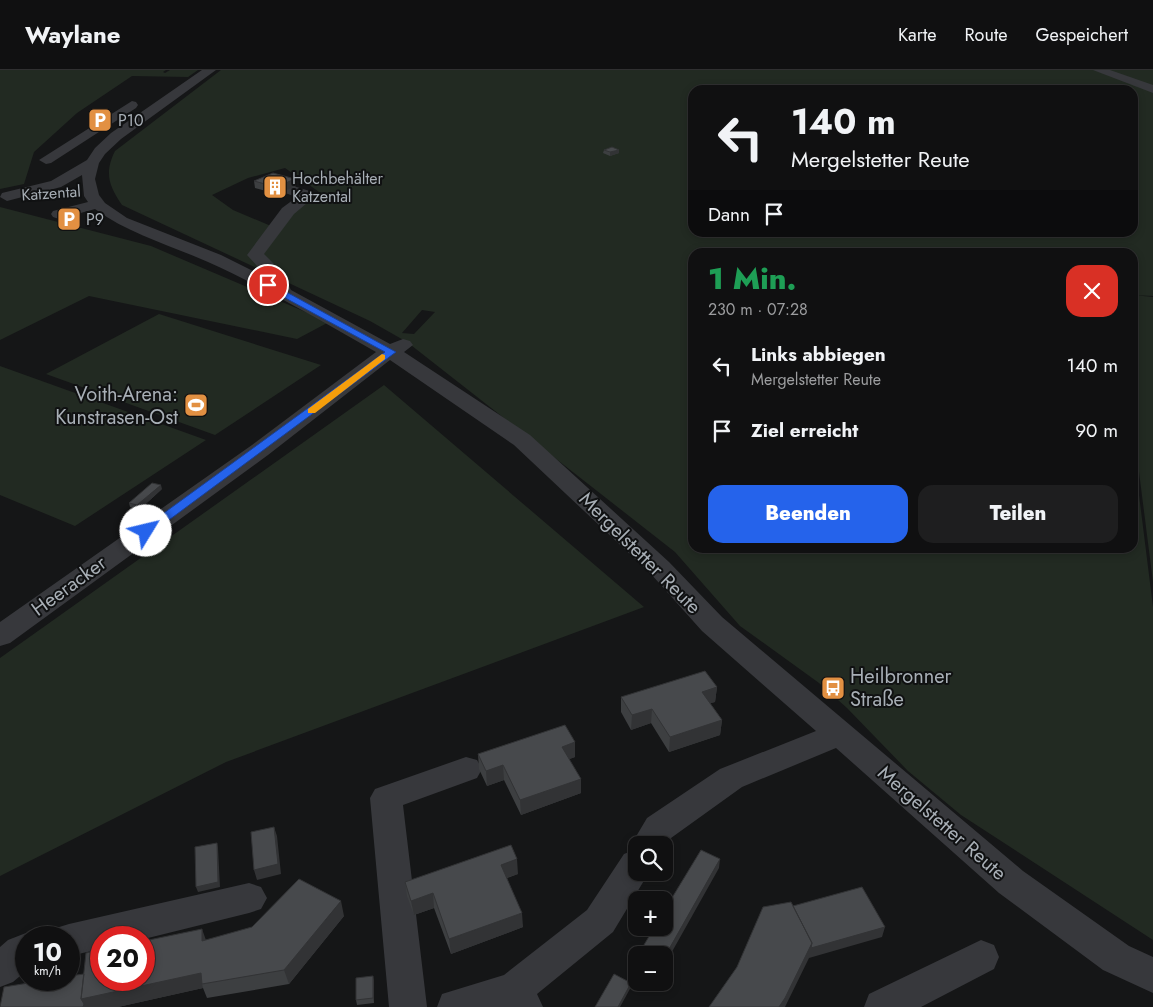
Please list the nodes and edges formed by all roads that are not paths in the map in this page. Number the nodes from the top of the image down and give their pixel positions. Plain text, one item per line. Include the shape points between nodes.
1 (210, 70) edge
2 (1099, 70) edge
3 (174, 79) dead end
4 (197, 80) junction
5 (1153, 89) edge
6 (142, 98) dead end
7 (114, 116) junction
8 (142, 118) junction
9 (46, 160) dead end
10 (92, 163) junction
11 (41, 189) junction
12 (290, 190) edge
13 (92, 193) junction
14 (4, 196) edge
15 (59, 214) dead end
16 (285, 294) junction
17 (393, 351) junction
18 (0, 636) edge
19 (840, 734) junction
20 (466, 769) dead end
21 (654, 836) edge
22 (628, 877) edge
23 (250, 898) dead end
24 (80, 937) edge
25 (15, 957) edge
26 (981, 957) dead end
27 (0, 970) edge
28 (1153, 976) edge
29 (520, 998) edge
30 (408, 1007) edge
31 (456, 1007) edge
32 (883, 1007) edge

1 - 4 street, Katzental
2 - 5 street
3 - 4 street
4 - 8 street, Katzental
6 - 7 street
7 - 8 street
7 - 9 street
8 - 10 street, Katzental via 108,142
10 - 11 street, Katzental via 65,180
10 - 13 street, Katzental
11 - 13 street, Katzental
11 - 14 street, Katzental
12 - 16 street via 308,195 288,211 255,255 276,276
13 - 14 street, Katzental
13 - 15 street
13 - 16 street, Mergelstetter Reute via 121,221 215,259
16 - 17 street, Mergelstetter Reute
17 - 18 street, Heeracker
17 - 19 street, Mergelstetter Reute via 522,440 660,568 712,624
19 - 21 street via 731,778 659,828
19 - 28 street, Mergelstetter Reute via 1011,882 1116,958
20 - 30 street via 386,798
22 - 29 street via 600,921
23 - 24 street
25 - 27 street
26 - 32 street
29 - 31 street

